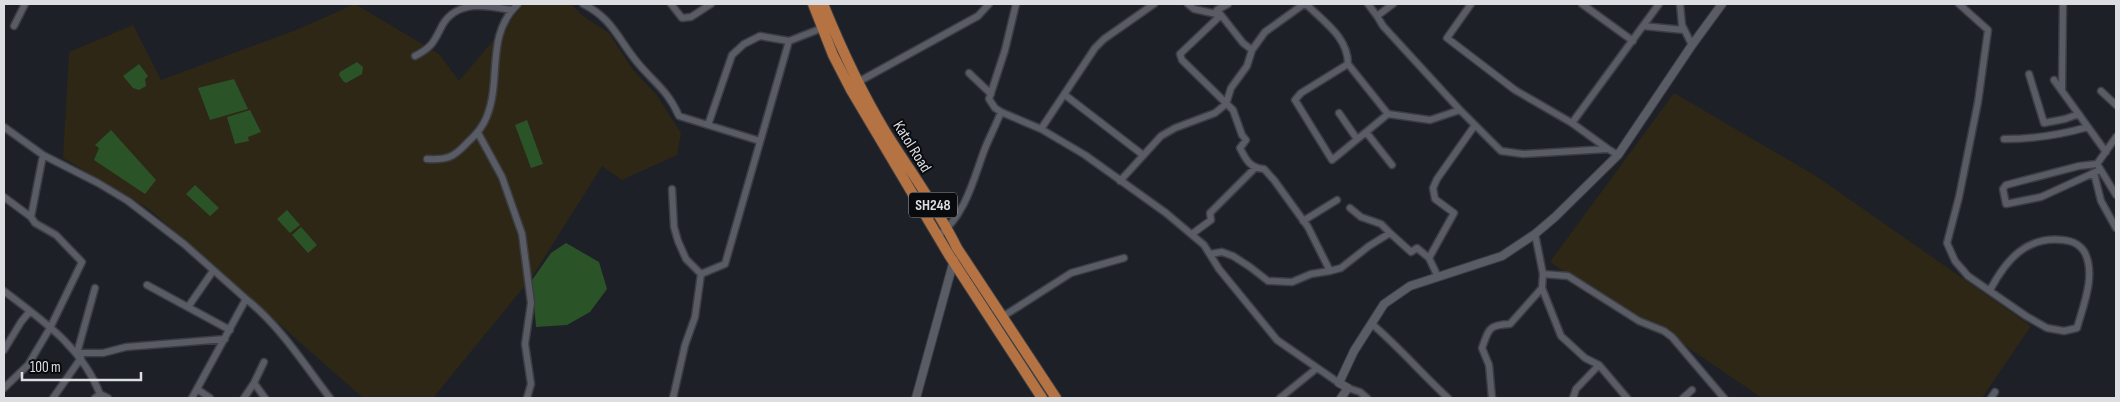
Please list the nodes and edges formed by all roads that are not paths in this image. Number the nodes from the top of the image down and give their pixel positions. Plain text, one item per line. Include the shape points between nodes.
1 (25, 4) edge
2 (518, 4) edge
3 (583, 4) edge
4 (671, 4) edge
5 (711, 4) edge
6 (814, 4) edge
7 (823, 4) edge
8 (989, 4) edge
9 (1016, 4) edge
10 (1154, 4) edge
11 (1188, 4) edge
12 (1228, 4) edge
13 (1305, 4) edge
14 (1368, 4) edge
15 (1393, 4) edge
16 (1471, 4) edge
17 (1582, 4) edge
18 (1659, 4) edge
19 (1680, 4) edge
20 (1722, 4) edge
21 (1959, 4) edge
22 (2063, 4) edge
23 (470, 5) edge
24 (511, 10) junction
25 (1222, 15) junction
26 (1378, 16) junction
27 (14, 26) dead end
28 (827, 26) junction
29 (1643, 26) junction
30 (1684, 30) junction
31 (789, 41) junction
32 (1633, 41) junction
33 (1692, 45) junction
34 (1252, 50) junction
35 (415, 56) dead end
36 (1348, 64) junction
37 (970, 72) dead end
38 (2029, 74) dead end
39 (2054, 80) dead end
40 (858, 82) junction
41 (2062, 90) junction
42 (2101, 91) dead end
43 (991, 94) junction
44 (1066, 95) junction
45 (1226, 104) junction
46 (2116, 105) edge
47 (1460, 110) junction
48 (1001, 112) junction
49 (1340, 113) dead end
50 (1388, 114) junction
51 (2079, 114) junction
52 (1572, 123) junction
53 (1476, 125) junction
54 (708, 126) junction
55 (4, 127) edge
56 (2088, 127) junction
57 (1041, 129) junction
58 (1366, 132) junction
59 (478, 133) junction
60 (2116, 137) edge
61 (1357, 139) junction
62 (2004, 139) dead end
63 (760, 141) junction
64 (1608, 149) junction
65 (2106, 152) junction
66 (43, 155) junction
67 (1143, 155) junction
68 (1618, 155) junction
69 (427, 158) dead end
70 (1392, 165) dead end
71 (1255, 168) junction
72 (2097, 169) junction
73 (1120, 181) junction
74 (672, 189) dead end
75 (2116, 195) edge
76 (4, 197) edge
77 (1337, 200) dead end
78 (1350, 208) dead end
79 (31, 217) junction
80 (1303, 221) junction
81 (2116, 228) edge
82 (948, 229) junction
83 (1390, 233) junction
84 (1192, 234) junction
85 (1535, 234) junction
86 (938, 236) junction
87 (957, 248) junction
88 (1210, 254) junction
89 (1124, 258) dead end
90 (1429, 258) junction
91 (954, 261) junction
92 (213, 271) junction
93 (1330, 271) junction
94 (701, 274) junction
95 (1543, 274) junction
96 (1438, 277) junction
97 (147, 285) dead end
98 (95, 288) dead end
99 (1542, 288) junction
100 (1990, 290) junction
101 (4, 291) edge
102 (246, 298) junction
103 (188, 307) junction
104 (30, 311) junction
105 (1002, 317) junction
106 (1372, 324) junction
107 (50, 328) junction
108 (230, 330) junction
109 (225, 339) junction
110 (4, 350) edge
111 (79, 356) junction
112 (264, 362) dead end
113 (1598, 365) junction
114 (1317, 368) junction
115 (254, 383) junction
116 (1339, 383) junction
117 (4, 388) edge
118 (1348, 388) junction
119 (197, 389) junction
120 (1692, 390) dead end
121 (97, 396) edge
122 (52, 398) edge
123 (108, 398) edge
124 (192, 398) edge
125 (210, 398) edge
126 (244, 398) edge
127 (266, 398) edge
128 (330, 398) edge
129 (527, 398) edge
130 (673, 398) edge
131 (916, 398) edge
132 (1042, 398) edge
133 (1056, 398) edge
134 (1280, 398) edge
135 (1341, 398) edge
136 (1367, 398) edge
137 (1448, 398) edge
138 (1492, 398) edge
139 (1573, 398) edge
140 (1627, 398) edge
141 (1683, 398) edge
142 (1724, 398) edge

1 - 27 street
2 - 24 street
3 - 54 street via 598,11 621,37 637,62 672,99 679,116
4 - 5 street via 682,18 691,17
6 - 28 main road, Katol Road / SH248
7 - 28 main road, Katol Road / SH248
8 - 40 street via 978,16
9 - 43 street
10 - 44 street via 1104,39
11 - 25 street via 1194,9
12 - 25 street via 1217,10
13 - 34 street via 1265,32
13 - 36 street via 1344,42
14 - 26 street
15 - 26 street
16 - 52 street via 1447,38 1515,90
17 - 32 street
18 - 29 street
19 - 30 street
20 - 33 street
21 - 100 street via 1988,30 1978,102 1947,243 1955,261 1968,276
22 - 41 street
23 - 24 street
23 - 35 street via 450,14 429,49
24 - 59 street via 501,26 488,115
25 - 34 street
25 - 45 street via 1180,54 1182,60
26 - 47 street via 1383,26
28 - 31 street
28 - 40 main road, Katol Road / SH248
28 - 86 main road, Katol Road / SH248 via 833,55 851,90
29 - 30 street
29 - 32 street
30 - 33 street
31 - 54 street via 760,36 732,55
31 - 63 street
32 - 52 street
33 - 68 street
34 - 45 street
36 - 50 street
36 - 61 street via 1295,100 1332,160
37 - 43 street
38 - 51 street via 2044,123
39 - 41 street
40 - 82 main road, Katol Road / SH248
41 - 51 street
42 - 46 street
43 - 48 street via 989,99
44 - 57 street
44 - 67 street
45 - 67 street via 1216,113 1161,136
45 - 71 street via 1233,110 1246,140 1240,148 1244,157
47 - 50 street via 1430,120
47 - 53 street
48 - 57 street
48 - 82 street via 971,188
49 - 61 street
50 - 58 street
51 - 56 street
52 - 64 street
53 - 64 street via 1501,151 1523,154
53 - 90 street via 1433,188 1435,199 1454,213
54 - 63 street
55 - 66 street
56 - 62 street via 2030,139
56 - 65 street
57 - 73 street
58 - 61 street
58 - 70 street
59 - 69 street via 455,156
59 - 129 street via 502,177 522,234 531,303 525,344 530,384
60 - 65 street
63 - 94 street via 725,264
64 - 68 street
65 - 72 street
66 - 79 street
66 - 92 street via 128,201
67 - 73 street
68 - 85 street
71 - 80 street via 1264,169 1274,180
71 - 84 street via 1210,214 1211,220
72 - 72 street via 2079,166 2006,185 2003,189 2006,204 2041,198
72 - 75 street
72 - 81 street via 2101,201
73 - 84 street
74 - 94 street via 678,241 686,259
76 - 79 street
77 - 80 street
78 - 83 street via 1361,217 1381,224
79 - 107 street via 35,223 56,235 82,262
80 - 93 street
82 - 86 street
82 - 87 main road, Katol Road / SH248
83 - 90 street via 1411,252 1417,248
83 - 93 street via 1341,268
84 - 88 street
85 - 95 street
85 - 96 street via 1502,256
86 - 91 main road, Katol Road / SH248
87 - 91 street
87 - 105 main road, Katol Road / SH248
88 - 93 street via 1222,252 1233,256 1268,281 1292,282
88 - 114 street via 1276,340
89 - 105 street via 1072,273
90 - 96 street
91 - 131 street
91 - 132 main road, Katol Road / SH248
92 - 102 street
92 - 103 street
94 - 130 street via 695,317
95 - 99 street
95 - 142 street via 1568,276 1639,321 1668,334
96 - 106 street via 1410,286 1384,304
97 - 103 street
98 - 111 street
99 - 113 street via 1561,336 1585,358
99 - 138 street via 1510,324 1496,324 1489,329 1482,348 1489,365
100 - 100 street via 2021,248 2038,241 2069,240 2080,245 2086,254 2089,275 2077,328 2064,331 2047,328
101 - 104 street
102 - 108 street
102 - 128 street via 287,340
103 - 108 street
104 - 107 street
104 - 110 street
105 - 133 main road, Katol Road / SH248
106 - 116 street
106 - 137 street
107 - 111 street
107 - 117 street via 28,365
108 - 109 street
109 - 111 street via 126,347
109 - 119 street
111 - 121 street via 95,381
111 - 122 street
112 - 115 street
113 - 139 street via 1576,389
113 - 140 street
114 - 116 street
114 - 134 street
115 - 126 street
115 - 127 street
116 - 118 street
118 - 135 street
118 - 136 street
119 - 124 street
119 - 125 street
120 - 141 street
121 - 123 street

